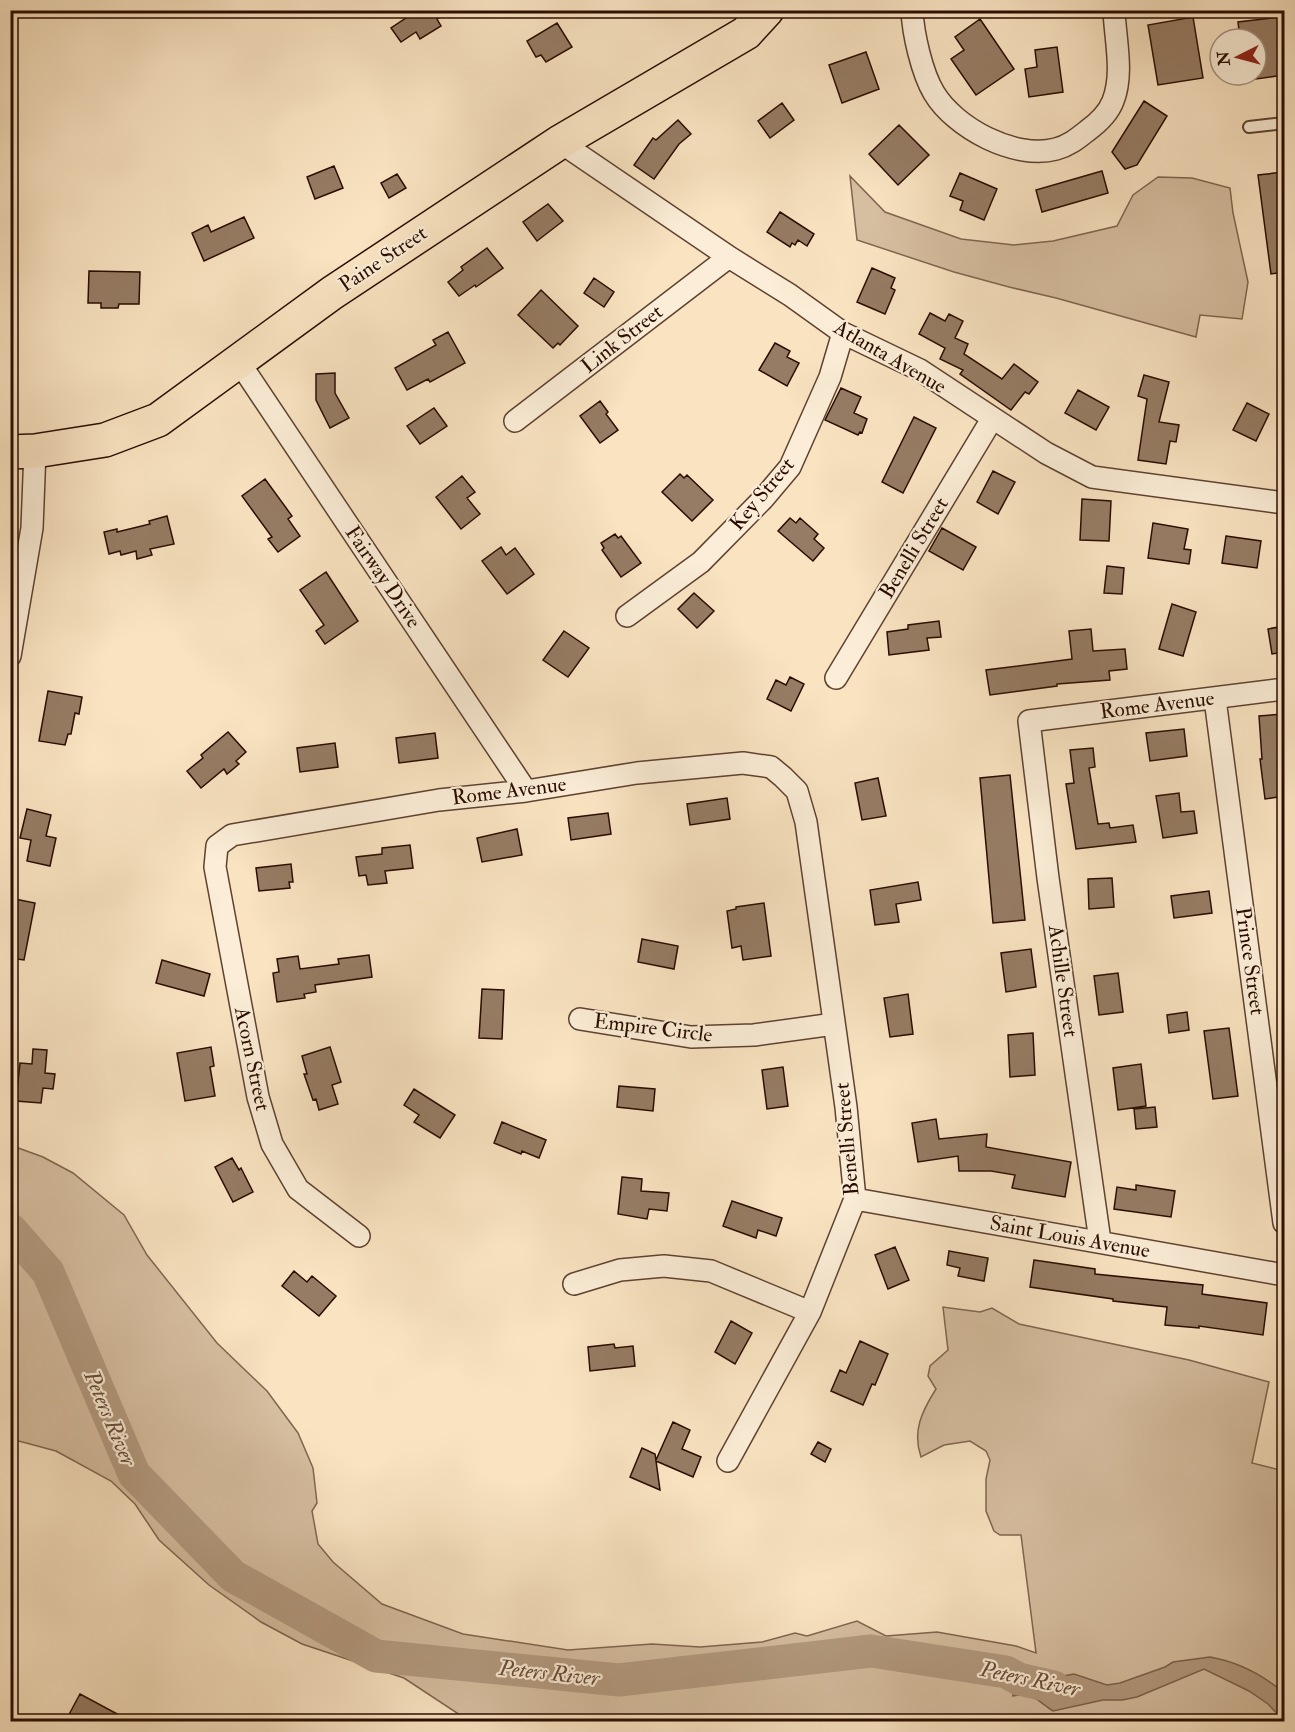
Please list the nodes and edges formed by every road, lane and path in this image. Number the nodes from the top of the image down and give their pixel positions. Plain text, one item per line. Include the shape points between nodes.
1 (912, 10) edge
2 (1114, 10) edge
3 (757, 22) edge
4 (1284, 123) edge
5 (1250, 127) dead end
6 (560, 142) junction
7 (729, 257) junction
8 (843, 333) junction
9 (239, 362) junction
10 (992, 419) junction
11 (515, 421) dead end
12 (23, 452) edge
13 (1284, 503) edge
14 (627, 616) dead end
15 (10, 656) edge
16 (836, 678) dead end
17 (1284, 689) edge
18 (1215, 699) junction
19 (1029, 721) joint
20 (526, 791) junction
21 (797, 791) joint
22 (217, 846) joint
23 (580, 1019) dead end
24 (834, 1024) junction
25 (855, 1199) junction
26 (1284, 1223) edge
27 (359, 1236) dead end
28 (1100, 1241) junction
29 (1284, 1275) edge
30 (574, 1284) dead end
31 (810, 1312) junction
32 (728, 1461) dead end

1 - 2 street via 915,43 933,92 945,108 958,120 1009,148 1032,151 1054,150 1072,143 1105,116 1117,88
3 - 6 main road, Paine Street
4 - 5 lane
6 - 7 street, Atlanta Avenue
6 - 9 main road, Paine Street via 332,293
7 - 8 street, Atlanta Avenue
7 - 11 street, Link Street
8 - 10 street, Atlanta Avenue via 920,370
8 - 14 street, Key Street via 830,377 790,467 701,562
9 - 12 main road, Paine Street via 158,420 105,440
9 - 20 street, Fairway Drive
10 - 13 street, Atlanta Avenue via 1092,477
10 - 16 street, Benelli Street
12 - 15 street via 32,528
17 - 18 street, Rome Avenue
18 - 19 street, Rome Avenue
18 - 26 street, Prince Street
19 - 28 street, Achille Street
20 - 21 street, Rome Avenue via 637,773 743,763 771,767
20 - 22 street, Rome Avenue via 439,800 232,834
21 - 24 street, Benelli Street via 806,822
22 - 27 street, Acorn Street via 215,867 258,1097 272,1144 298,1189
23 - 24 street, Empire Circle via 691,1037 754,1035
24 - 25 street, Benelli Street
25 - 28 street, Saint Louis Avenue
25 - 31 street, Benelli Street
28 - 29 street, Saint Louis Avenue
30 - 31 street via 620,1270 664,1266 711,1271
31 - 32 street, Benelli Street

